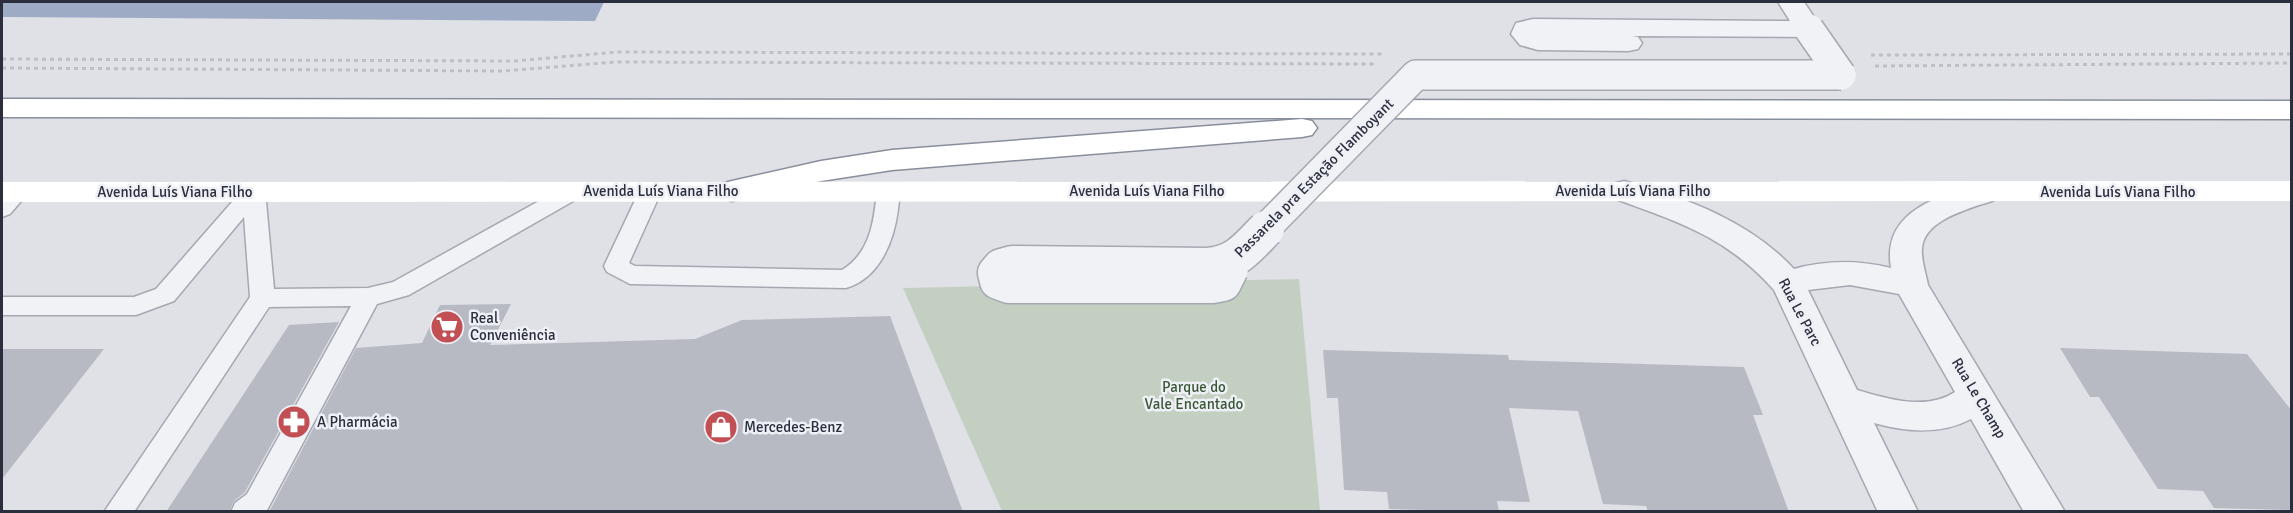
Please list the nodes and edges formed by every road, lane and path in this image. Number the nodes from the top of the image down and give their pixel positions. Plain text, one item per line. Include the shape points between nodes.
1 (1791, 2) edge
2 (1809, 29) junction
3 (1628, 43) dead end
4 (1388, 54) dead end
5 (2292, 54) edge
6 (2, 58) edge
7 (2292, 63) edge
8 (1378, 64) dead end
9 (1857, 65) junction
10 (2, 68) edge
11 (2, 108) edge
12 (1578, 109) junction
13 (2292, 110) edge
14 (254, 191) junction
15 (574, 191) junction
16 (732, 191) junction
17 (888, 191) junction
18 (1624, 191) junction
19 (2292, 191) edge
20 (650, 192) junction
21 (1987, 192) junction
22 (7, 198) edge
23 (1230, 269) dead end
24 (1788, 284) junction
25 (1911, 286) junction
26 (368, 297) junction
27 (262, 298) junction
28 (2, 306) edge
29 (1977, 396) junction
30 (1845, 400) junction
31 (118, 512) edge
32 (245, 512) edge
33 (1898, 512) edge
34 (2045, 512) edge

1 - 2 street
2 - 3 street via 1533,27 1526,29 1525,34 1538,42
2 - 9 street, bridge
4 - 6 path via 618,52 514,61
5 - 9 path
7 - 9 path
8 - 10 path via 615,62 504,70
9 - 23 street, Passarela pra Estação Flamboyant, bridge via 1416,75 1238,257 1225,264 1012,264 996,273 998,281 1009,285 1212,285 1223,283
11 - 12 main road
12 - 13 main road
12 - 16 main road via 892,160
14 - 15 main road, Avenida Luís Viana Filho
14 - 22 main road, Avenida Luís Viana Filho
14 - 27 lane
14 - 28 lane via 165,294 151,302 136,306
15 - 20 main road, Avenida Luís Viana Filho
15 - 26 lane via 399,289
16 - 17 main road, Avenida Luís Viana Filho
16 - 20 main road, Avenida Luís Viana Filho
17 - 18 main road, Avenida Luís Viana Filho
17 - 20 lane via 887,217 880,241 866,266 846,279 622,272 616,266
18 - 21 main road, Avenida Luís Viana Filho
18 - 24 street, Rua Le Parc via 1720,227 1756,250
19 - 21 main road, Avenida Luís Viana Filho
21 - 25 street via 1923,219 1908,239 1906,259
24 - 25 street via 1829,272 1855,273
24 - 30 street, Rua Le Parc
25 - 29 street, Rua Le Champ
26 - 27 lane
26 - 32 lane via 257,502
27 - 31 lane
29 - 30 street via 1955,410 1921,416 1883,413
29 - 34 street, Rua Le Champ
30 - 33 street, Rua Le Parc

